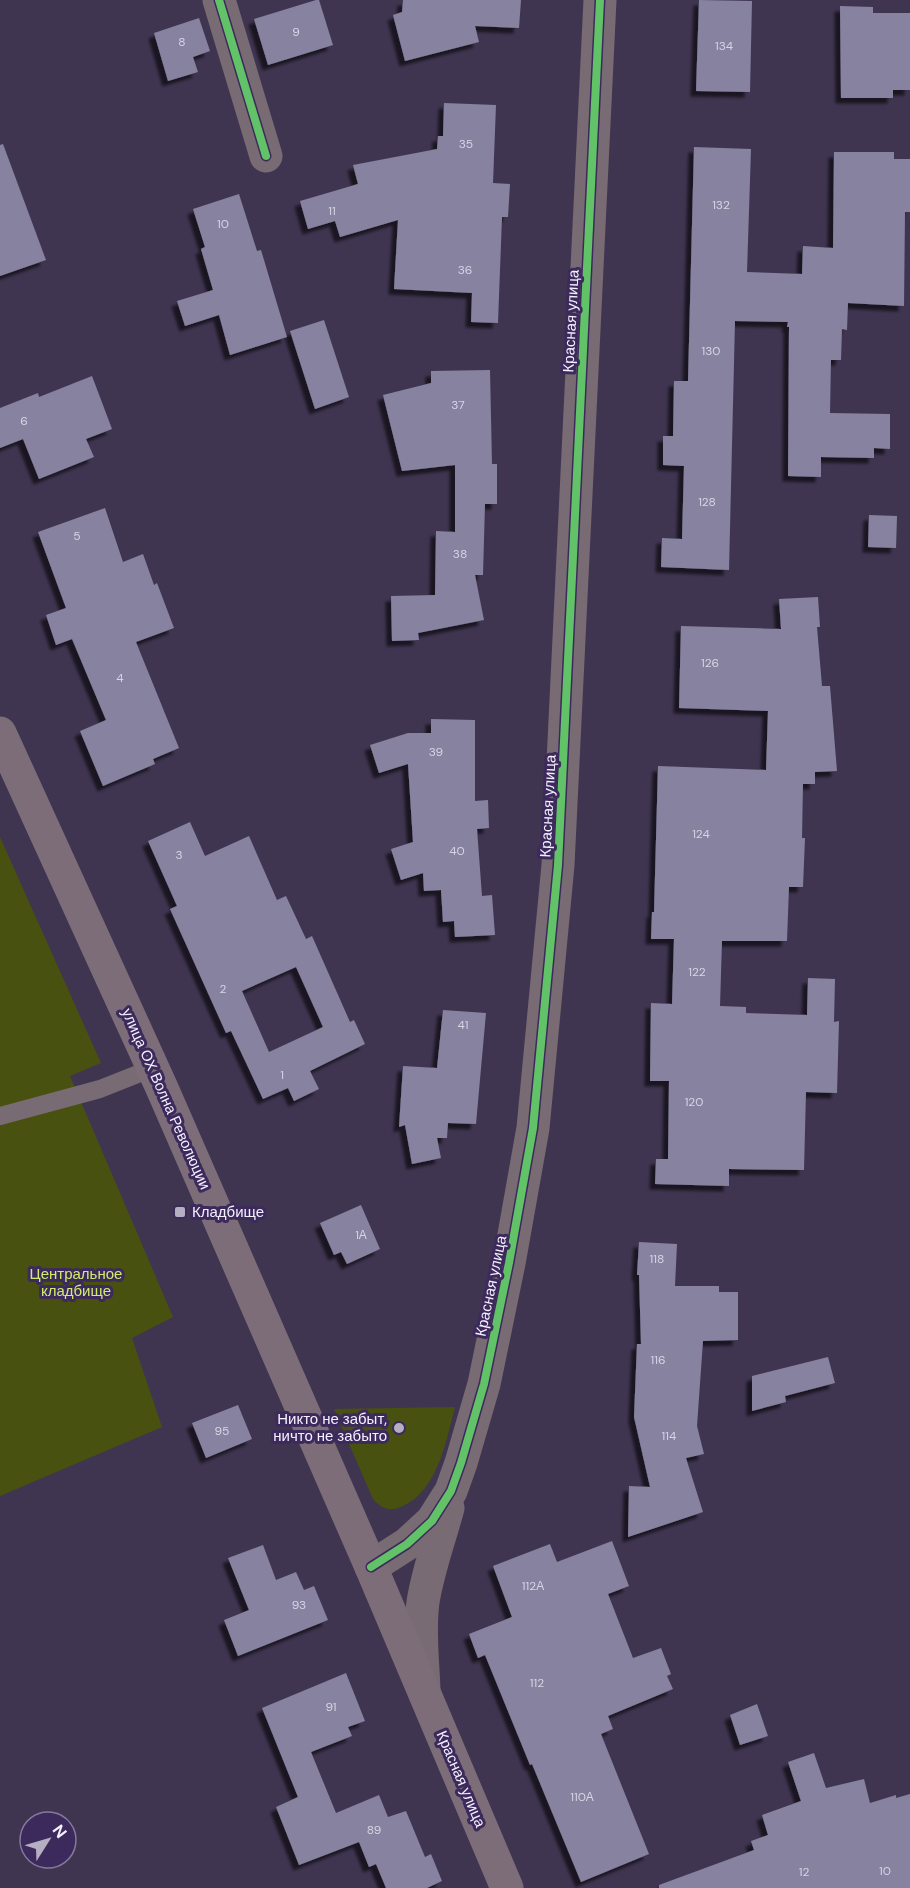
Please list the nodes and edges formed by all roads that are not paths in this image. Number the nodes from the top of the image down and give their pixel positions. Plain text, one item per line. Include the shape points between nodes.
1 (219, 0) edge
2 (600, 0) edge
3 (266, 156) dead end
4 (0, 733) edge
5 (153, 1068) junction
6 (0, 1116) edge
7 (461, 1463) junction
8 (371, 1567) junction
9 (424, 1691) junction
10 (507, 1888) edge

1 - 3 street
2 - 7 street, Красная улица via 558,865 541,1059 512,1252 484,1384
4 - 5 main road, улица ОХ Волна Революции
5 - 6 lane via 100,1089
5 - 8 main road, улица ОХ Волна Революции
7 - 8 street, Красная улица via 432,1521 407,1545
7 - 9 street via 423,1603
8 - 9 main road, Красная улица
9 - 10 main road, Красная улица

